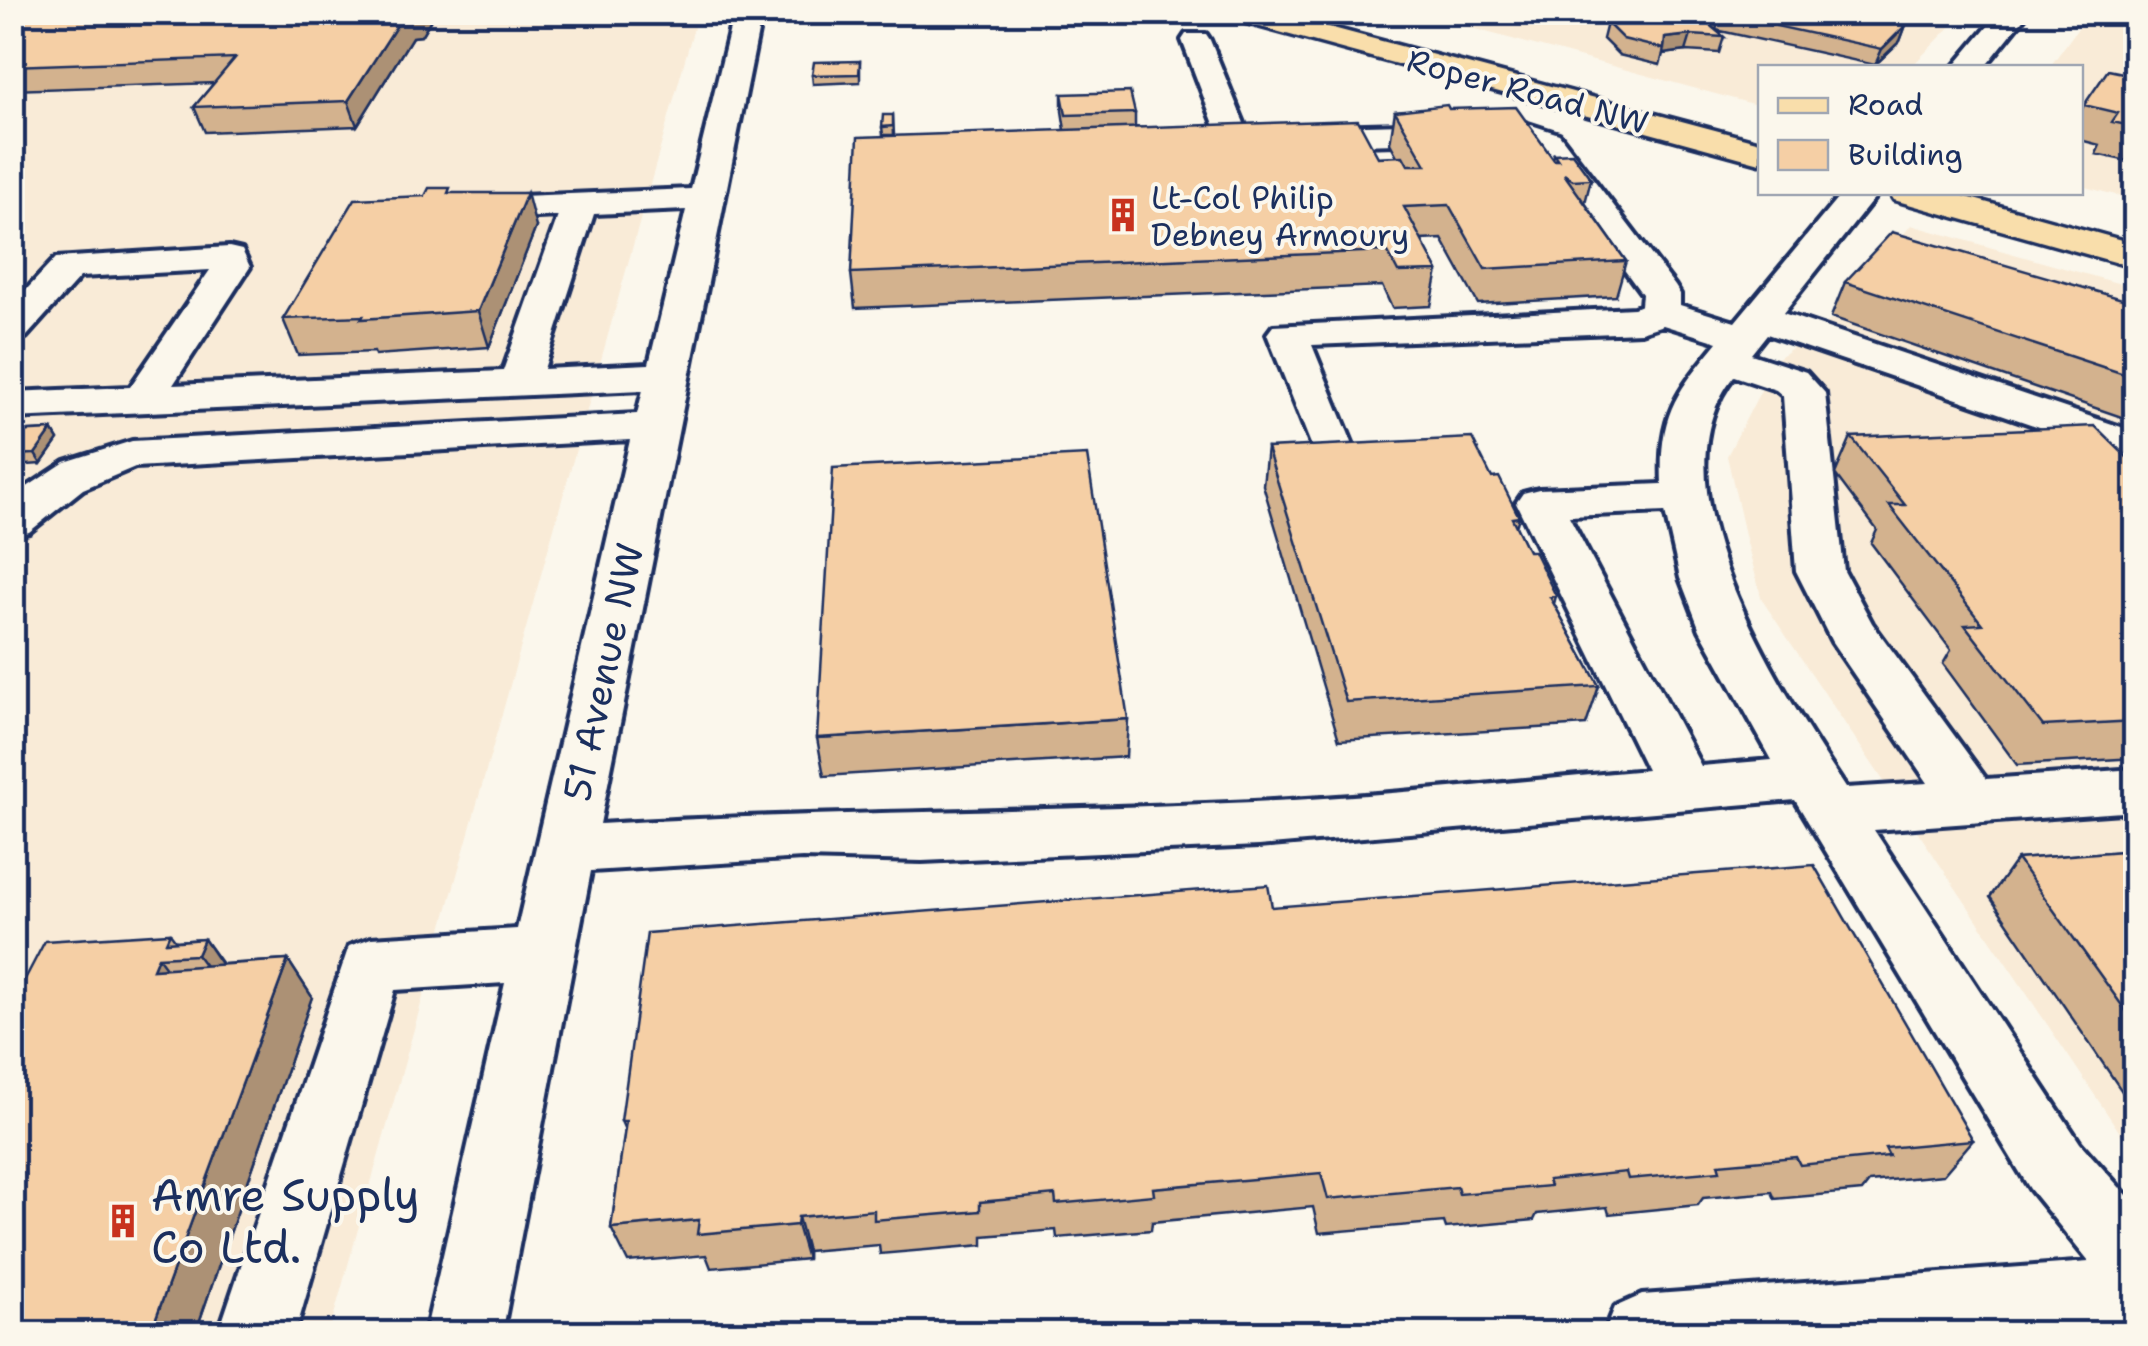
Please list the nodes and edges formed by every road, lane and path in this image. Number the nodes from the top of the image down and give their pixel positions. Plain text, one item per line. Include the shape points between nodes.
1 (748, 12) edge
2 (1238, 12) edge
3 (1309, 12) edge
4 (2014, 12) edge
5 (1196, 40) dead end
6 (1970, 65) edge
7 (1758, 131) edge
8 (1758, 152) edge
9 (1860, 195) edge
10 (1918, 195) edge
11 (1997, 195) edge
12 (706, 199) junction
13 (580, 204) junction
14 (474, 209) edge
15 (2136, 232) edge
16 (2136, 256) edge
17 (1660, 311) junction
18 (12, 330) edge
19 (1742, 338) junction
20 (666, 376) junction
21 (519, 383) junction
22 (142, 400) junction
23 (12, 405) edge
24 (656, 426) junction
25 (1331, 445) edge
26 (2136, 447) edge
27 (1685, 497) junction
28 (12, 522) edge
29 (1685, 789) junction
30 (2136, 790) edge
31 (1820, 795) junction
32 (1971, 801) junction
33 (566, 849) junction
34 (543, 954) junction
35 (2121, 1298) edge
36 (256, 1334) edge
37 (463, 1334) edge
38 (1642, 1334) edge

1 - 12 street, 51 Avenue NW
2 - 8 main road, Roper Road NW
3 - 7 main road, Roper Road NW
4 - 6 street
5 - 17 street via 1234,138 1519,131 1547,141 1661,294
9 - 19 street
10 - 16 main road
11 - 15 main road
12 - 13 street
12 - 20 street, 51 Avenue NW
13 - 14 street
13 - 21 street
17 - 19 street
17 - 25 street via 1641,320 1287,334
18 - 22 street via 76,263 229,258 231,266
19 - 26 street
19 - 27 street via 1688,415
19 - 32 street via 1804,392 1824,584
20 - 21 street
20 - 24 street, 51 Avenue NW
21 - 22 street
22 - 23 street
24 - 28 street via 132,454 49,488
24 - 33 street, 51 Avenue NW
27 - 29 street via 1539,503
27 - 31 street via 1704,578 1725,630
29 - 31 street
29 - 33 street via 1258,824 922,838 802,834
30 - 32 street
31 - 32 street
31 - 35 street via 2055,1166
33 - 34 street, 51 Avenue NW
34 - 36 street via 371,965
34 - 37 street, 51 Avenue NW
35 - 38 street

